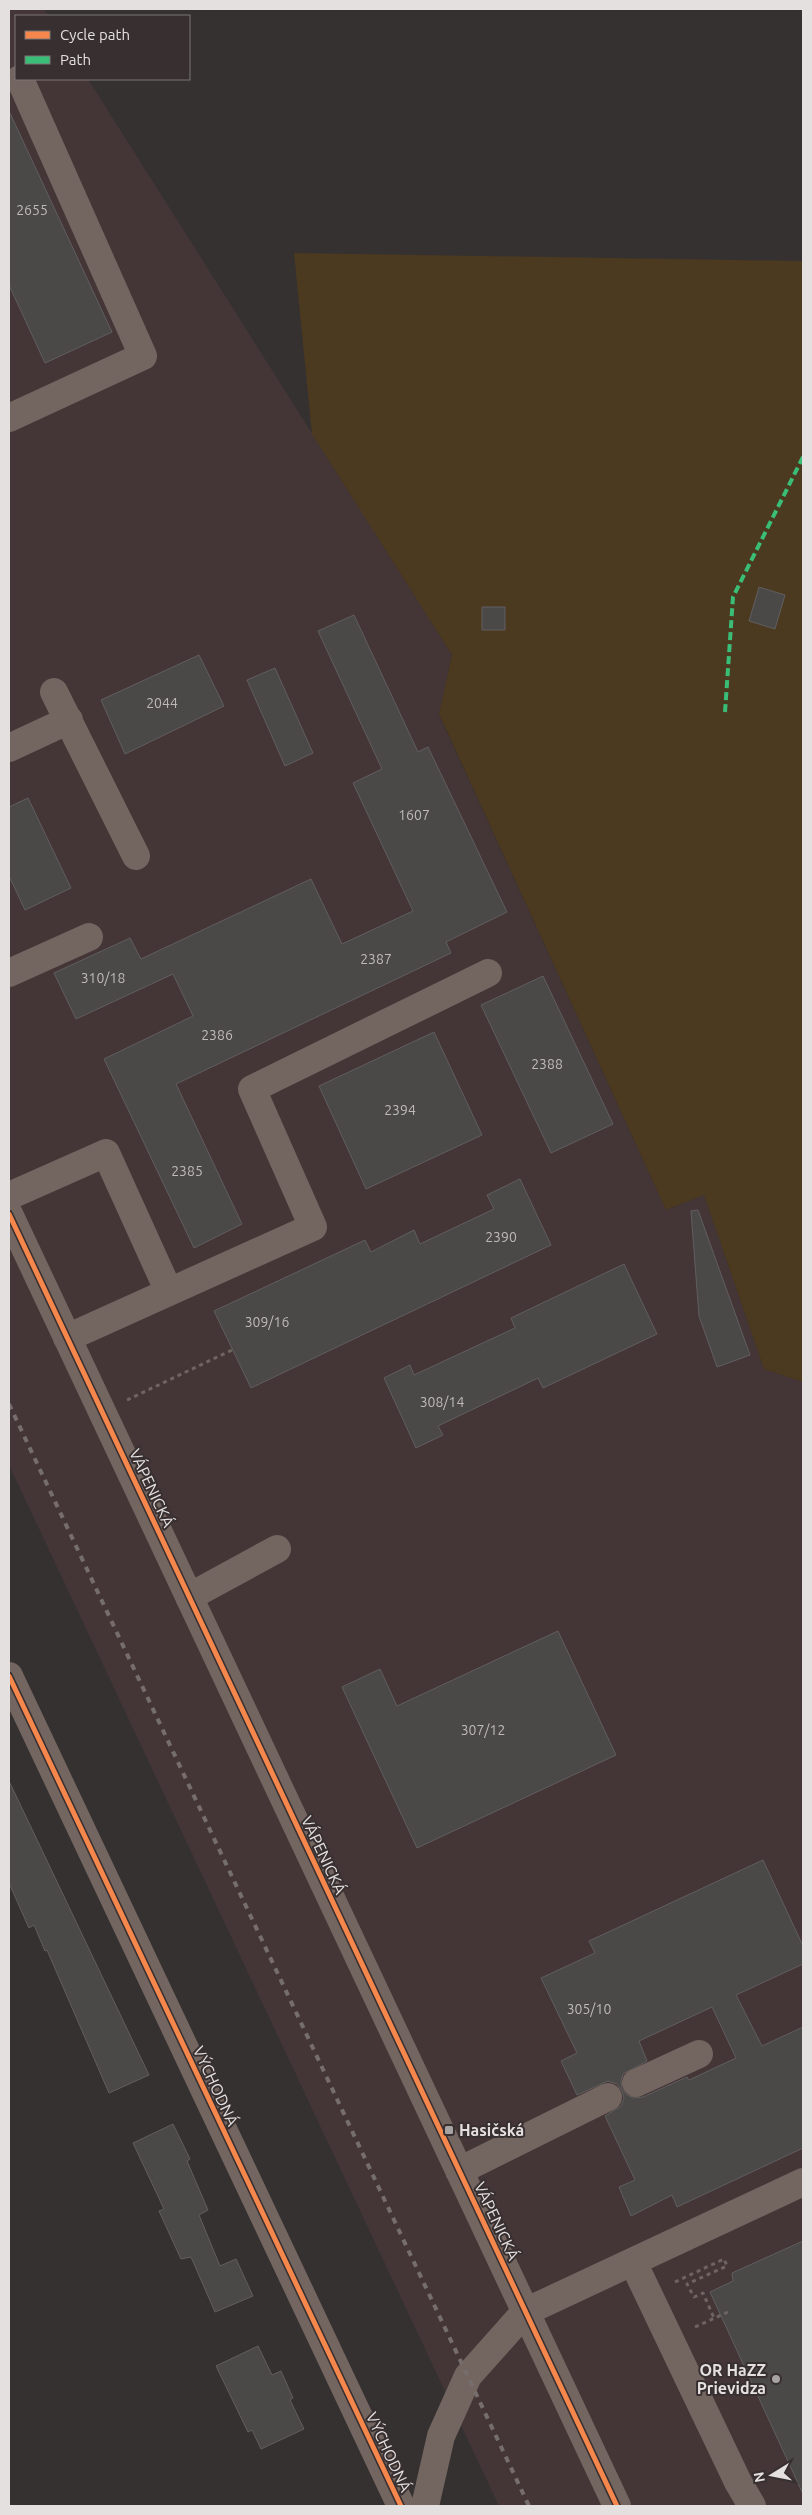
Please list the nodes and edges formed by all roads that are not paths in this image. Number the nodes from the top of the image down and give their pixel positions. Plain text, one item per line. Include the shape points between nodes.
1 (20, 80) edge
2 (9, 418) edge
3 (54, 692) dead end
4 (69, 720) junction
5 (9, 748) edge
6 (136, 856) dead end
7 (89, 936) dead end
8 (9, 973) edge
9 (488, 973) dead end
10 (9, 1196) edge
11 (9, 1214) edge
12 (168, 1292) junction
13 (67, 1338) junction
14 (277, 1549) dead end
15 (189, 1597) junction
16 (9, 1676) edge
17 (699, 2054) dead end
18 (636, 2084) dead end
19 (608, 2097) dead end
20 (459, 2171) junction
21 (803, 2182) edge
22 (633, 2262) junction
23 (525, 2312) junction
24 (401, 2506) edge
25 (425, 2506) edge
26 (617, 2506) edge
27 (752, 2506) edge

1 - 2 street via 143,356
3 - 4 street
4 - 5 street
4 - 6 street
7 - 8 street
9 - 12 street via 252,1089 313,1226
10 - 12 street via 106,1153
11 - 13 street, VÁPENICKÁ
12 - 13 street
13 - 15 street, VÁPENICKÁ
14 - 15 street
15 - 20 street, VÁPENICKÁ
16 - 24 street, VÝCHODNÁ
17 - 18 street
19 - 20 street
20 - 23 street, VÁPENICKÁ
21 - 22 street
22 - 23 street
22 - 27 street
23 - 25 street, VÝCHODNÁ via 468,2376 441,2436
23 - 26 street, VÁPENICKÁ

